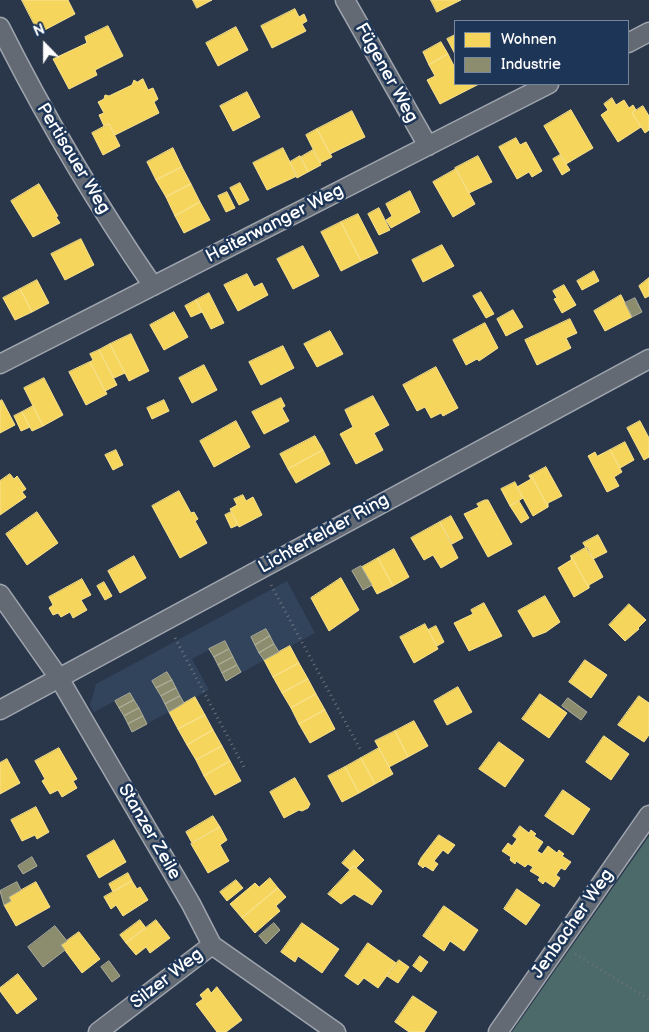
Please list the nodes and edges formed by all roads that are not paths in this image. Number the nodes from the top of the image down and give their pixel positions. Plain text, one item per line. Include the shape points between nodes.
1 (345, 0) edge
2 (0, 28) edge
3 (649, 32) edge
4 (629, 42) edge
5 (548, 85) edge
6 (428, 146) junction
7 (153, 286) junction
8 (649, 359) edge
9 (0, 364) edge
10 (0, 594) edge
11 (59, 678) junction
12 (0, 710) edge
13 (649, 815) edge
14 (212, 945) junction
15 (98, 1032) edge
16 (336, 1032) edge
17 (498, 1032) edge

1 - 6 street, Fügener Weg
2 - 7 street, Pertisauer Weg via 77,168
3 - 4 street
5 - 6 street, Heiterwanger Weg
6 - 7 street, Heiterwanger Weg
7 - 9 street, Heiterwanger Weg
8 - 11 street, Lichterfelder Ring
10 - 11 street, Stanzer Zeile
11 - 12 street, Lichterfelder Ring
11 - 14 street, Stanzer Zeile
13 - 17 street, Jenbacher Weg
14 - 15 street, Silzer Weg
14 - 16 street, Stanzer Zeile

